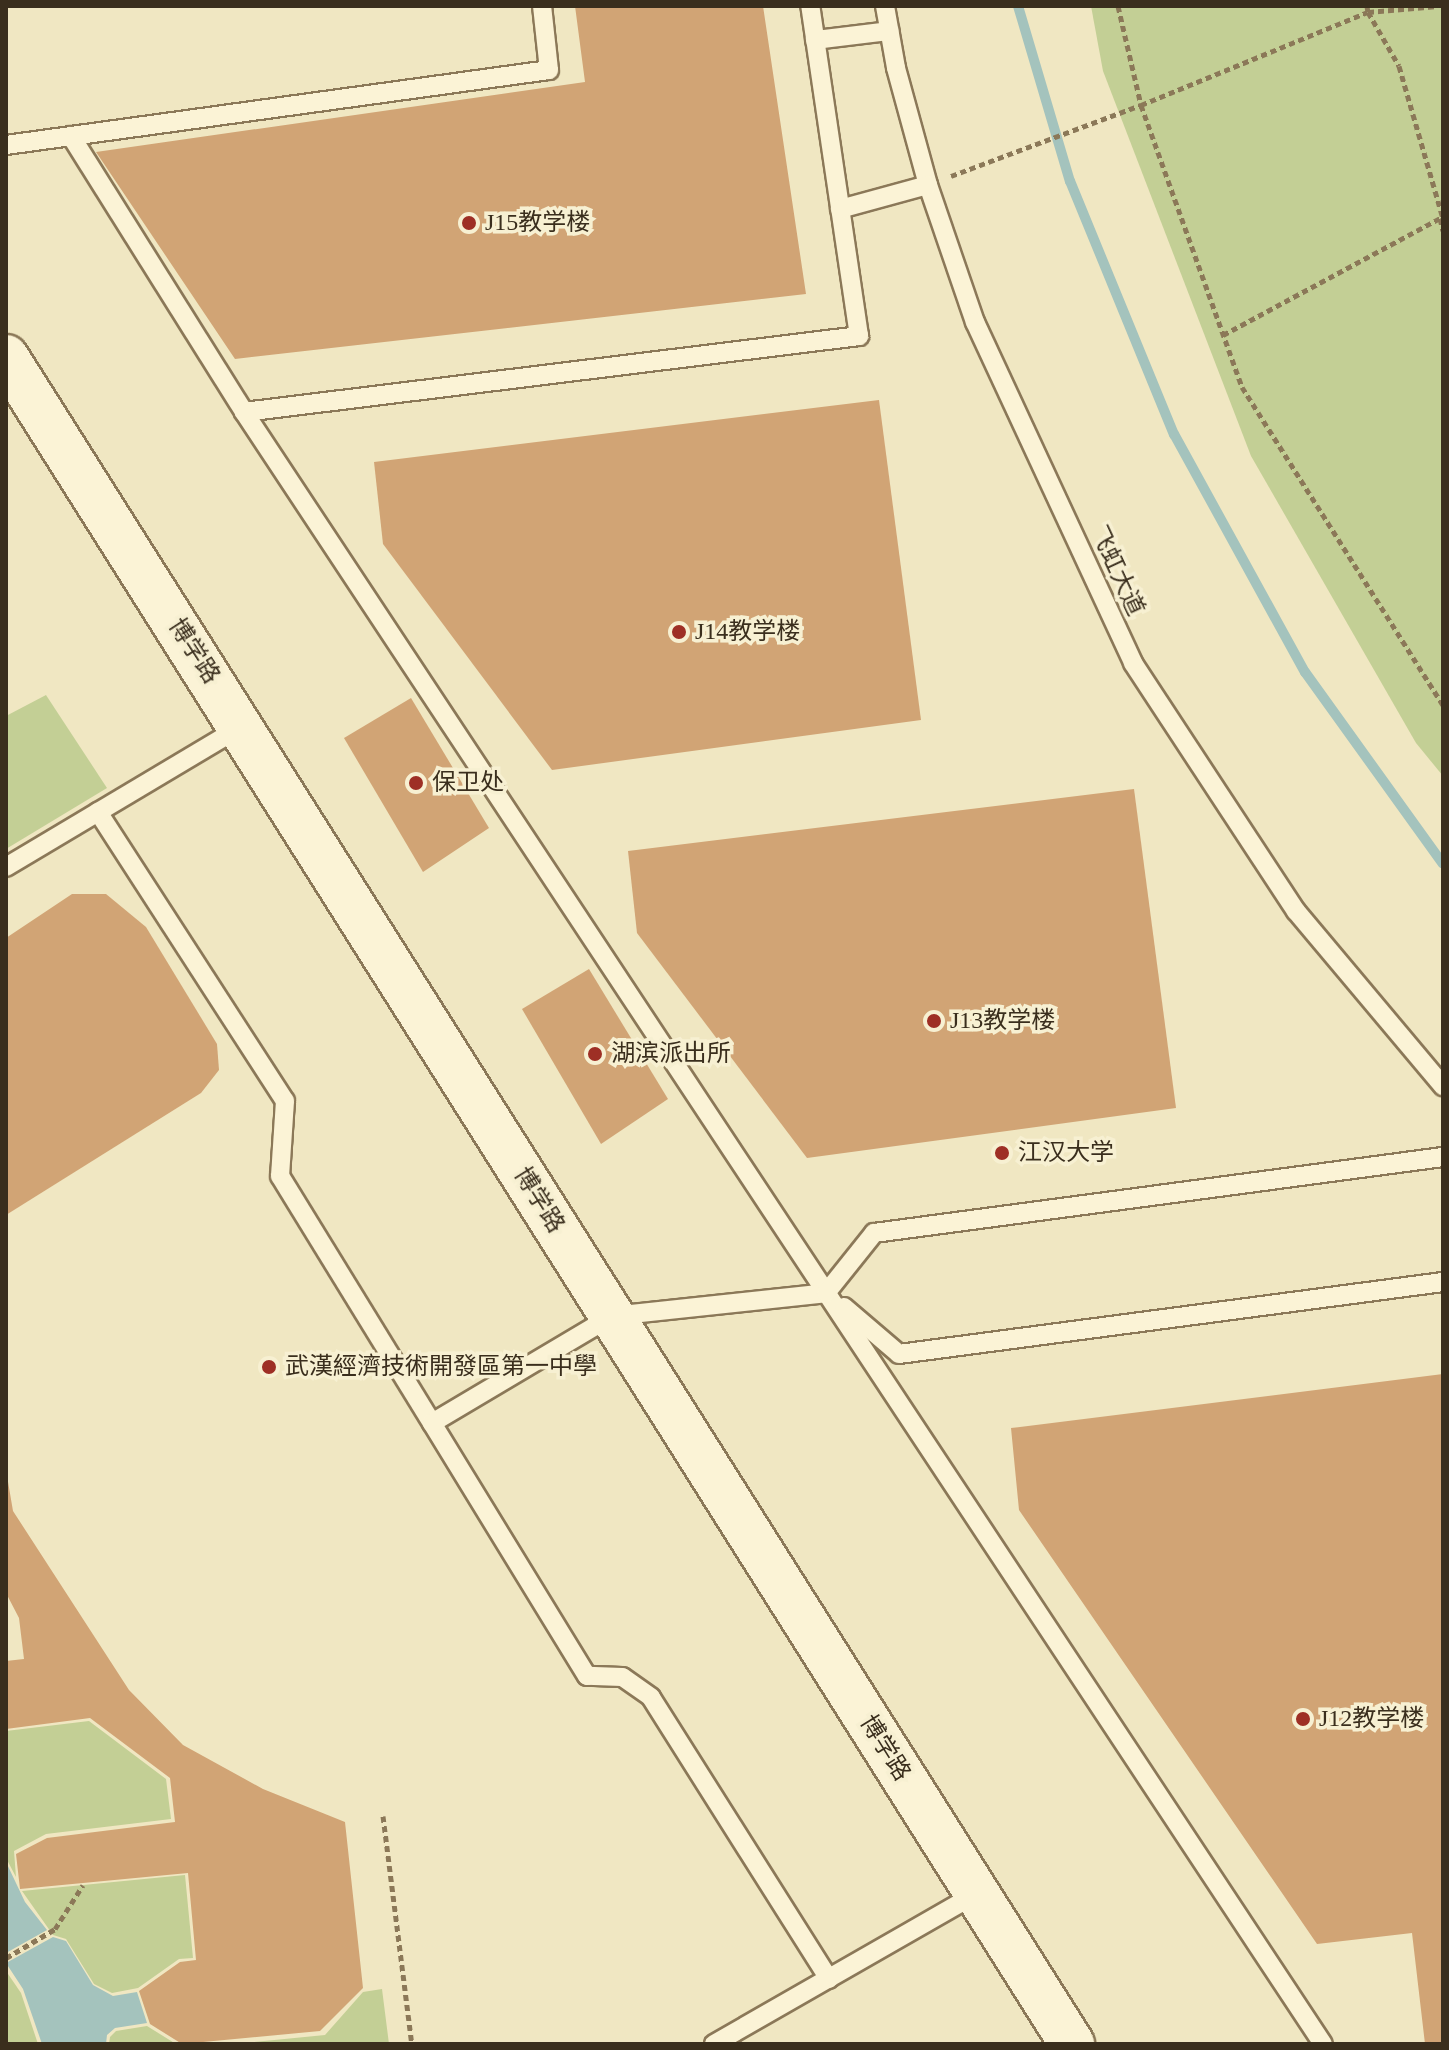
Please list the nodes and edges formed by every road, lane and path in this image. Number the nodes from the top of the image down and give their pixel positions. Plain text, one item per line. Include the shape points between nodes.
1 (542, 6) edge
2 (810, 6) edge
3 (885, 6) edge
4 (1118, 6) edge
5 (1438, 6) edge
6 (1368, 9) edge
7 (889, 31) junction
8 (815, 40) junction
9 (1141, 105) junction
10 (71, 136) junction
11 (6, 145) edge
12 (928, 185) junction
13 (840, 209) junction
14 (1442, 218) edge
15 (1443, 231) edge
16 (1223, 335) junction
17 (6, 357) edge
18 (244, 412) junction
19 (1443, 705) edge
20 (243, 726) junction
21 (98, 812) junction
22 (6, 867) edge
23 (1443, 1086) edge
24 (1443, 1157) edge
25 (1443, 1282) edge
26 (826, 1293) junction
27 (612, 1316) junction
28 (432, 1423) junction
29 (383, 1816) dead end
30 (83, 1885) dead end
31 (976, 1894) junction
32 (6, 1958) edge
33 (829, 1979) junction
34 (412, 2044) edge
35 (714, 2044) edge
36 (1072, 2044) edge
37 (1323, 2044) edge

1 - 10 lane via 549,70
2 - 8 lane
3 - 7 lane, 飞虹大道
4 - 9 path
5 - 6 path
6 - 9 path
6 - 14 path via 1399,66
7 - 8 lane
7 - 12 lane, 飞虹大道
8 - 13 lane
9 - 12 path
9 - 16 path
10 - 11 lane
10 - 18 lane
12 - 13 lane
12 - 23 lane, 飞虹大道 via 975,322 1133,663 1296,911
13 - 18 lane via 859,336
14 - 15 path
14 - 16 path
16 - 19 path via 1242,387
17 - 20 street, 博学路
18 - 26 lane
20 - 21 lane
20 - 27 street, 博学路
21 - 22 lane
21 - 28 lane via 285,1101 280,1176
24 - 26 lane via 874,1233
25 - 26 lane via 899,1354
26 - 27 lane
26 - 37 lane
27 - 28 lane
27 - 31 street, 博学路
28 - 33 lane via 587,1676 622,1677 651,1697
29 - 34 path
30 - 32 path via 55,1929
31 - 33 lane
31 - 36 street, 博学路
33 - 35 lane

